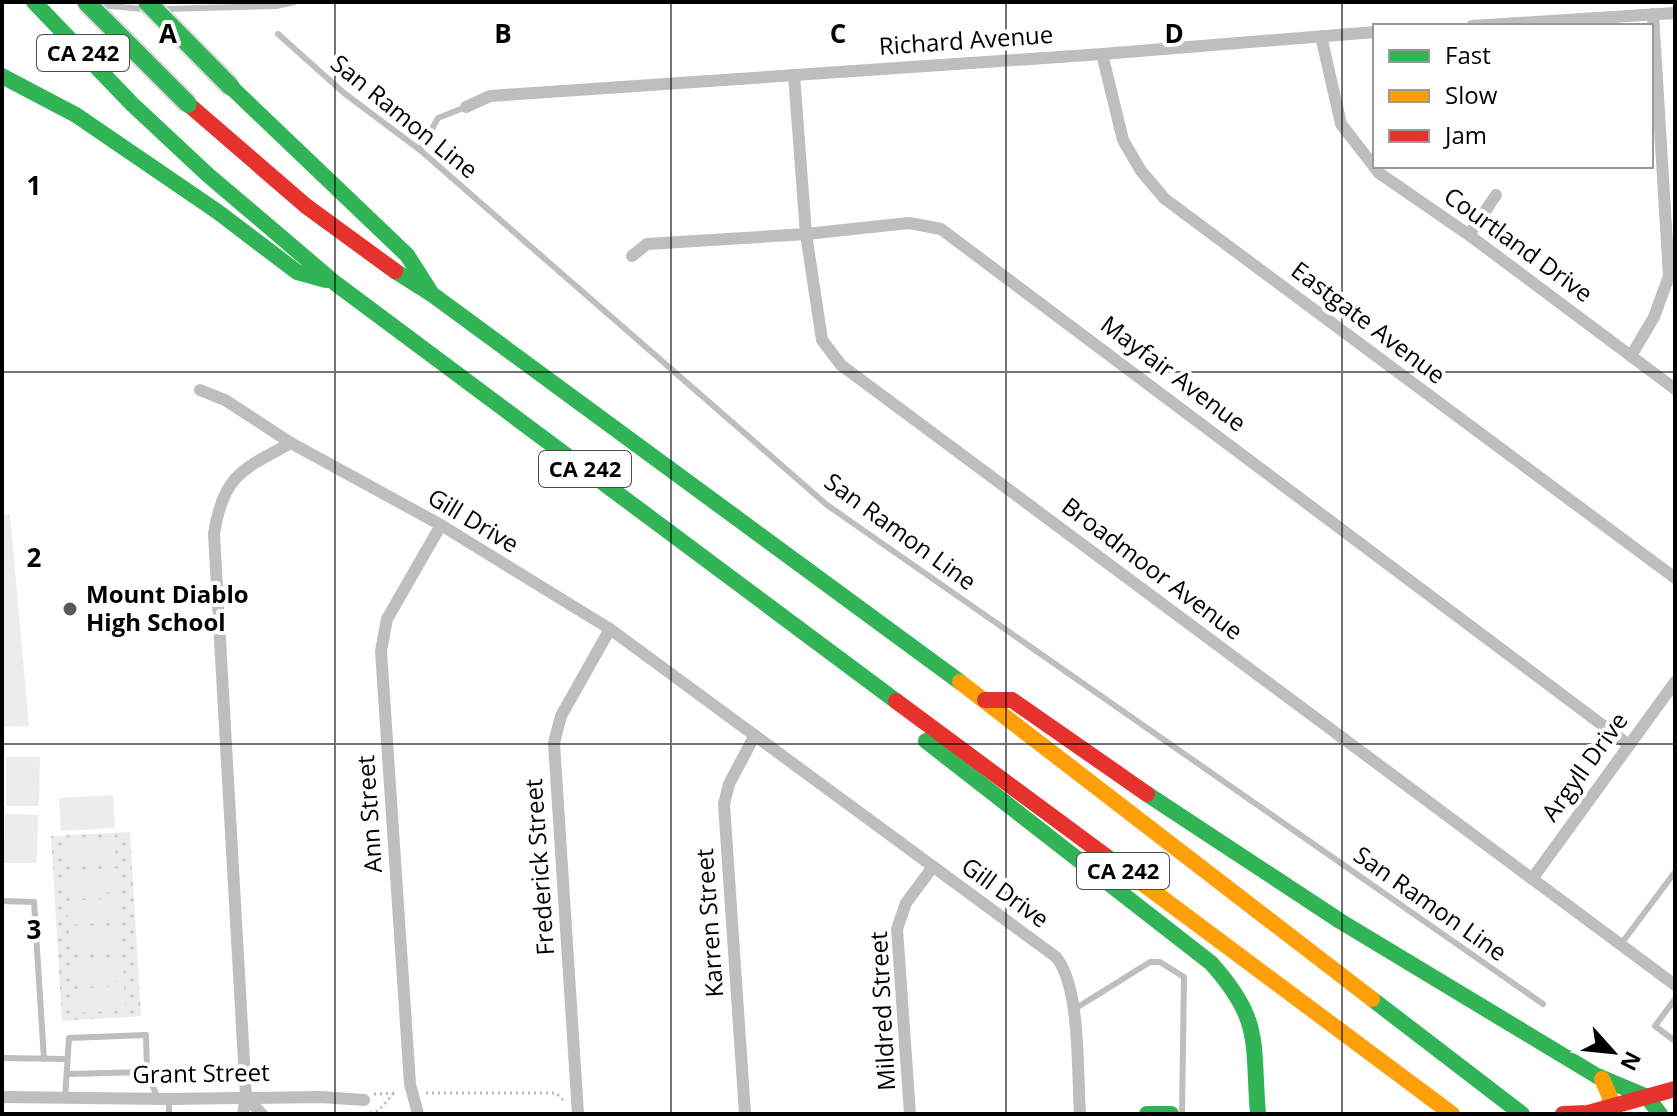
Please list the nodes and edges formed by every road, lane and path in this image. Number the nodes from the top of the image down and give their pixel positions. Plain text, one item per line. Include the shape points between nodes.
1 (34, 2) edge
2 (74, 2) edge
3 (86, 2) edge
4 (147, 2) edge
5 (295, 2) edge
6 (1675, 13) edge
7 (1653, 14) junction
8 (1502, 24) edge
9 (1373, 32) edge
10 (278, 34) dead end
11 (1321, 36) junction
12 (1102, 54) junction
13 (794, 75) junction
14 (2, 76) edge
15 (466, 107) joint
16 (420, 150) junction
17 (1373, 165) edge
18 (1375, 168) edge
19 (1496, 195) dead end
20 (806, 234) junction
21 (1469, 235) junction
22 (632, 256) dead end
23 (335, 283) junction
24 (433, 295) junction
25 (1631, 356) junction
26 (1675, 389) edge
27 (200, 390) dead end
28 (291, 443) junction
29 (441, 525) junction
30 (1675, 578) edge
31 (610, 629) junction
32 (835, 656) junction
33 (1675, 682) edge
34 (985, 700) junction
35 (755, 735) junction
36 (1629, 745) junction
37 (932, 868) junction
38 (1675, 872) edge
39 (1532, 879) junction
40 (2, 901) edge
41 (1621, 944) junction
42 (1675, 985) edge
43 (1675, 999) edge
44 (1543, 1004) dead end
45 (1073, 1010) junction
46 (1675, 1041) edge
47 (2, 1058) edge
48 (44, 1059) junction
49 (67, 1059) junction
50 (147, 1072) junction
51 (67, 1074) junction
52 (1602, 1079) junction
53 (1675, 1089) edge
54 (430, 1093) dead end
55 (2, 1097) edge
56 (246, 1097) junction
57 (1647, 1097) junction
58 (65, 1098) junction
59 (164, 1099) junction
60 (567, 1103) dead end
61 (366, 1107) edge
62 (1608, 1111) edge
63 (169, 1114) edge
64 (243, 1114) edge
65 (262, 1114) edge
66 (418, 1114) edge
67 (578, 1114) edge
68 (745, 1114) edge
69 (910, 1114) edge
70 (1080, 1114) edge
71 (1147, 1114) edge
72 (1171, 1114) edge
73 (1182, 1114) edge
74 (1258, 1114) edge
75 (1452, 1114) edge
76 (1522, 1114) edge
77 (1563, 1114) edge
78 (1660, 1114) edge

1 - 23 main road, CA 242 via 208,175
2 - 5 lane via 130,9
3 - 24 main road, CA 242, bridge via 260,169 333,229
4 - 24 main road, bridge via 407,255
6 - 7 street
7 - 8 street
7 - 25 street via 1669,276 1654,317
9 - 11 street, Richard Avenue
10 - 16 lane, San Ramon Line
11 - 12 street, Richard Avenue
11 - 17 street, Courtland Drive via 1341,124
12 - 13 street, Richard Avenue
12 - 30 street, Eastgate Avenue via 1123,140 1165,199
13 - 15 street, Richard Avenue via 490,96
13 - 20 street, Broadmoor Avenue
14 - 23 main road via 76,115 297,272
15 - 16 lane via 438,118
16 - 44 lane, San Ramon Line via 827,505
18 - 21 street, Courtland Drive
19 - 21 street
20 - 22 street, Mayfair Avenue via 647,244
20 - 36 street, Mayfair Avenue via 909,223 941,229
20 - 39 street, Broadmoor Avenue via 822,340 841,365
21 - 25 street, Courtland Drive
23 - 32 main road, CA 242
24 - 34 main road, CA 242
25 - 26 street, Courtland Drive
27 - 28 street, Gill Drive
28 - 29 street, Gill Drive
28 - 56 street via 247,467 230,483 218,506 214,534
29 - 31 street, Gill Drive
29 - 66 street, Ann Street via 387,619 381,651 410,1080
31 - 35 street, Gill Drive
31 - 67 street, Frederick Street via 561,716 554,743
32 - 74 main road via 852,681 1233,985 1255,1032
32 - 75 main road, CA 242
33 - 36 street, Argyll Drive
34 - 52 main road via 1012,700 1340,921
34 - 76 main road, CA 242
35 - 37 street, Gill Drive
35 - 68 street, Karren Street via 724,804
36 - 39 street, Argyll Drive
37 - 45 street, Gill Drive via 1056,957 1064,967
37 - 69 street, Mildred Street via 906,903 897,929
38 - 41 lane
39 - 41 street, Broadmoor Avenue
40 - 48 lane via 34,902
41 - 42 street, Broadmoor Avenue
43 - 46 lane via 1655,1026
45 - 70 street, Gill Drive
45 - 73 lane via 1150,962 1160,962 1184,977
47 - 48 lane
48 - 49 lane
49 - 50 lane via 69,1038 146,1035
49 - 51 lane
50 - 51 lane
50 - 59 lane
51 - 58 lane
52 - 57 main road
52 - 62 main road via 1610,1097
53 - 57 main road
54 - 60 path via 556,1093
55 - 58 street, Grant Street
56 - 59 street, Grant Street
56 - 61 street, Grant Street via 321,1097
56 - 64 street
56 - 65 street
57 - 62 main road
57 - 78 main road
58 - 59 street, Grant Street
59 - 63 lane
61 - 61 path via 376,1093 396,1093 378,1111
62 - 77 main road
71 - 72 main road

